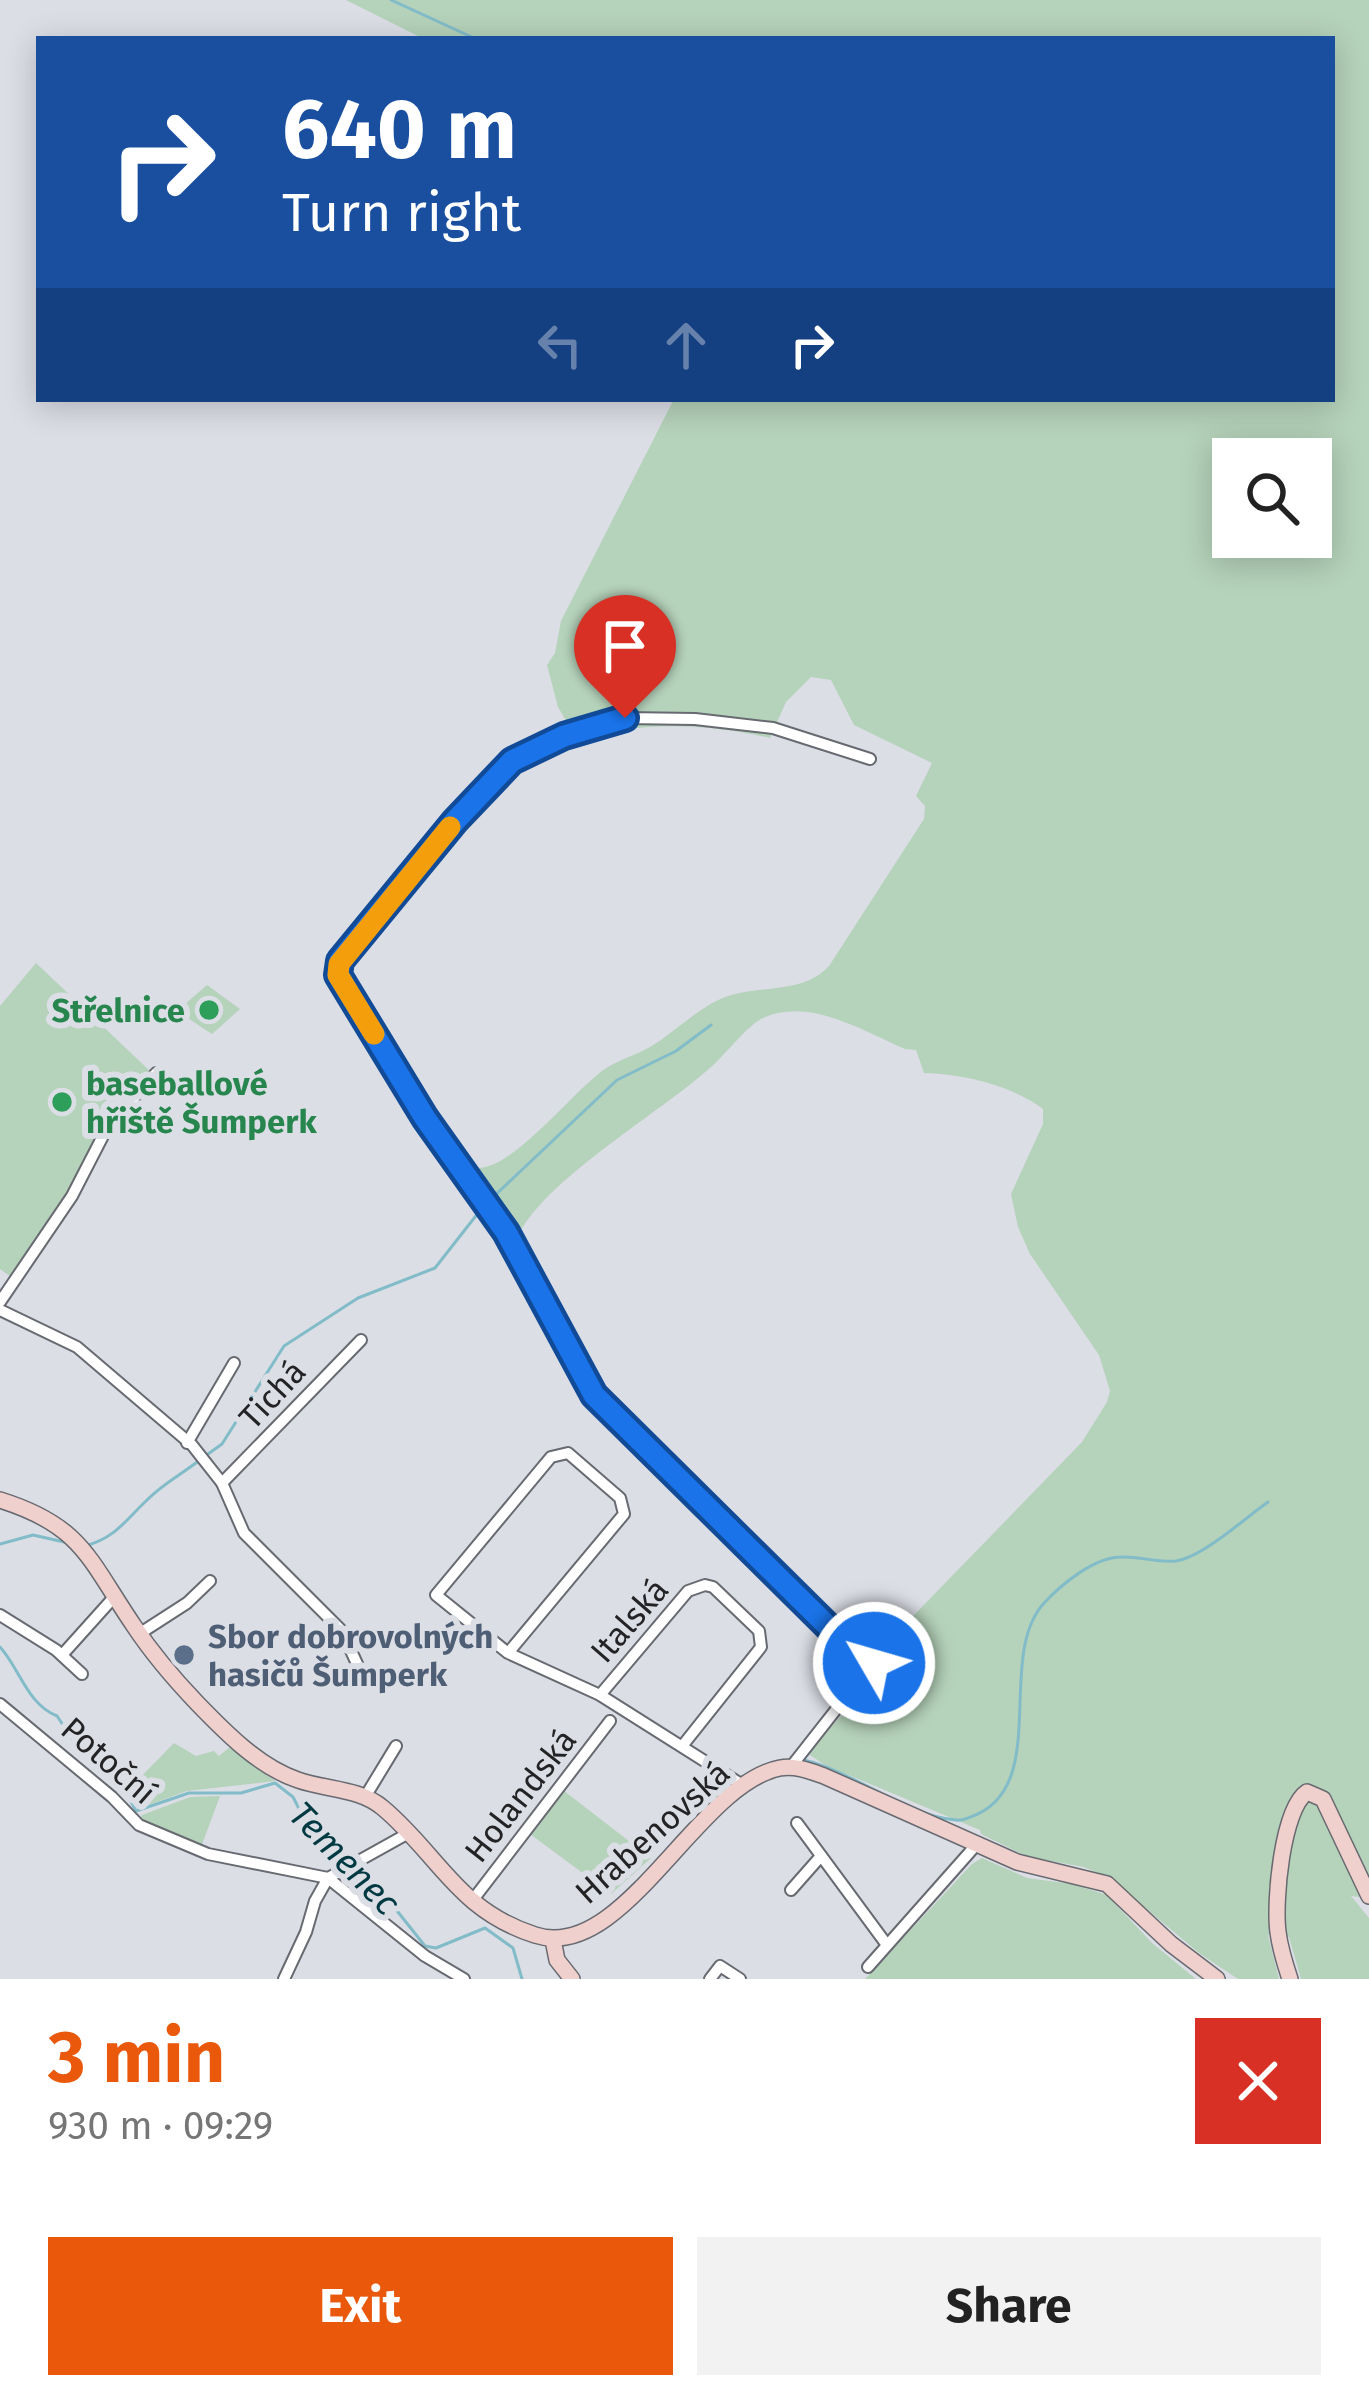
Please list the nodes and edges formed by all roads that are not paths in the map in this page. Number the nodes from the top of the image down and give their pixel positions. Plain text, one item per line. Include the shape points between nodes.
1 (870, 759) dead end
2 (156, 1072) dead end
3 (0, 1306) edge
4 (361, 1340) dead end
5 (234, 1363) dead end
6 (187, 1443) junction
7 (222, 1483) junction
8 (0, 1500) edge
9 (210, 1581) dead end
10 (115, 1596) junction
11 (0, 1615) edge
12 (139, 1634) junction
13 (508, 1653) junction
14 (62, 1655) junction
15 (358, 1666) dead end
16 (82, 1674) dead end
17 (600, 1695) junction
18 (0, 1704) edge
19 (610, 1721) dead end
20 (683, 1745) junction
21 (397, 1746) dead end
22 (790, 1768) junction
23 (744, 1786) junction
24 (365, 1797) junction
25 (797, 1823) dead end
26 (406, 1834) junction
27 (976, 1844) junction
28 (821, 1856) junction
29 (328, 1878) junction
30 (791, 1890) dead end
31 (1369, 1896) edge
32 (472, 1901) junction
33 (553, 1940) junction
34 (887, 1945) junction
35 (868, 1967) dead end
36 (565, 1976) edge
37 (284, 1979) edge
38 (464, 1979) edge
39 (710, 1979) edge
40 (740, 1979) edge
41 (1217, 1979) edge
42 (1290, 1979) edge

1 - 22 street via 772,728 695,719 625,718 564,736 512,761 338,968 425,1118 506,1232 594,1395 871,1665
2 - 3 street via 106,1130
3 - 6 street via 77,1347
4 - 7 street, Tichá
5 - 6 street
6 - 7 street
7 - 15 street via 244,1533 342,1631
8 - 10 street via 71,1535
9 - 12 street
10 - 12 street
10 - 14 street
11 - 14 street
12 - 24 street via 193,1700 261,1760 301,1782
13 - 13 street via 436,1595 560,1452 620,1498 624,1514
13 - 17 street
14 - 16 street
17 - 20 street
17 - 20 street, Italská via 688,1591 713,1588 759,1631 761,1647
18 - 29 street, Potoční via 139,1825 208,1854
19 - 32 street, Holandská
20 - 23 street
21 - 24 street
22 - 23 street, Hrabenovská
22 - 27 street via 824,1775
23 - 33 street, Hrabenovská via 598,1923
24 - 26 street
25 - 28 street
26 - 29 street
26 - 32 street
27 - 34 street
27 - 41 street via 1107,1884
28 - 30 street
28 - 34 street
29 - 37 street
29 - 38 street, Potoční
31 - 42 street via 1323,1799 1299,1796 1276,1899
32 - 33 street
33 - 36 street
34 - 35 street
39 - 40 street via 721,1966

